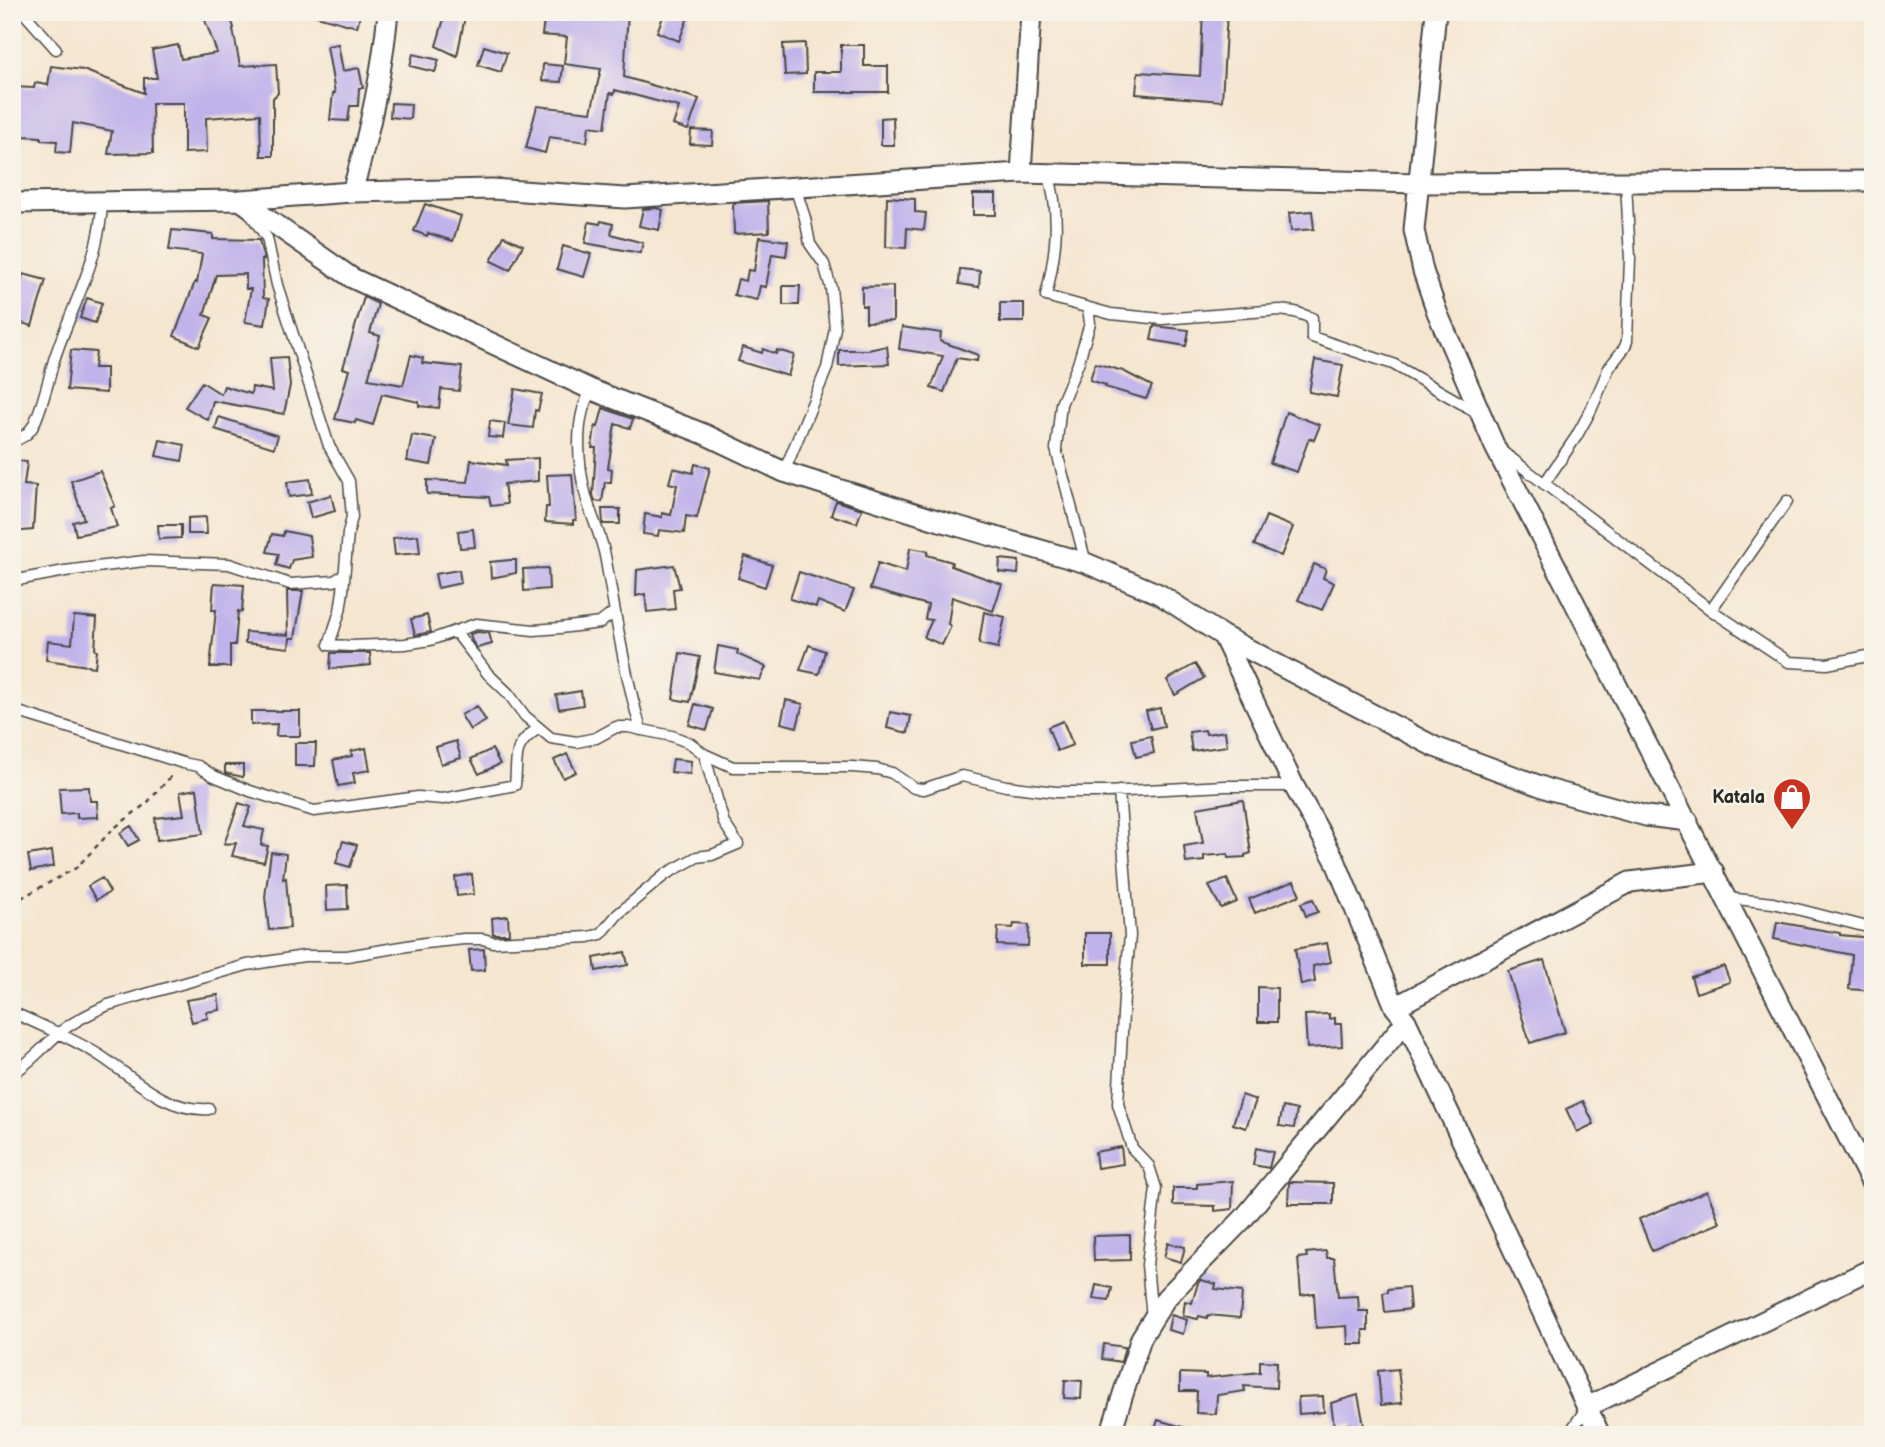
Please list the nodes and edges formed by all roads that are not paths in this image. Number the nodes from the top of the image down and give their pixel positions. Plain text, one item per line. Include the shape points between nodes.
1 (23, 12) edge
2 (388, 12) edge
3 (1031, 12) edge
4 (1436, 12) edge
5 (56, 48) dead end
6 (1021, 173) junction
7 (1048, 173) junction
8 (1873, 181) edge
9 (1418, 183) junction
10 (1626, 183) junction
11 (795, 187) junction
12 (352, 192) junction
13 (240, 200) junction
14 (102, 201) junction
15 (12, 203) edge
16 (1088, 308) junction
17 (592, 390) junction
18 (1481, 415) junction
19 (12, 442) edge
20 (1495, 447) junction
21 (784, 472) junction
22 (1544, 484) junction
23 (1787, 501) dead end
24 (1086, 564) junction
25 (344, 575) junction
26 (12, 581) edge
27 (1711, 610) junction
28 (614, 612) junction
29 (455, 631) junction
30 (1223, 636) junction
31 (1873, 654) edge
32 (12, 710) edge
33 (539, 728) junction
34 (641, 730) junction
35 (704, 754) junction
36 (1294, 786) junction
37 (1119, 791) junction
38 (1688, 821) junction
39 (1714, 872) junction
40 (1727, 898) junction
41 (1873, 926) edge
42 (12, 1012) edge
43 (1401, 1014) junction
44 (60, 1033) junction
45 (12, 1074) edge
46 (209, 1109) dead end
47 (1873, 1186) edge
48 (1873, 1268) edge
49 (1152, 1320) junction
50 (1587, 1407) junction
51 (1110, 1435) edge
52 (1568, 1435) edge
53 (1600, 1435) edge

1 - 5 lane
2 - 12 street via 376,103
3 - 6 street
4 - 9 street
6 - 7 street
6 - 11 street
7 - 9 street
7 - 16 lane via 1057,234 1046,296
8 - 10 street
9 - 10 street
9 - 18 street via 1414,230 1423,271
10 - 22 lane via 1630,258 1627,341 1581,428
11 - 12 street via 625,198 492,189
11 - 21 lane via 810,244 824,264 831,288 835,328 827,368
12 - 13 street
13 - 14 street
13 - 17 street via 352,278
13 - 25 lane via 267,238 276,285 329,446 349,481 352,517
14 - 15 street
14 - 19 lane via 96,249 32,427
16 - 18 lane via 1162,319 1295,312 1312,317 1312,337 1393,364
16 - 24 lane via 1090,323 1061,404 1056,449
17 - 21 street via 704,434
17 - 28 lane via 581,416 581,468 606,559
18 - 20 street
20 - 22 lane
20 - 38 street
21 - 24 street
22 - 27 lane
23 - 27 lane
24 - 30 street via 1160,594
25 - 26 lane via 334,581 290,584 229,564 144,561
25 - 29 lane via 340,611 329,645 405,644
27 - 31 lane via 1789,662 1827,664
28 - 29 lane via 600,623 560,628 476,624
28 - 34 lane
29 - 33 lane
30 - 36 street
30 - 38 street via 1436,747 1551,790 1646,816
32 - 33 lane via 198,765 214,776 314,811 418,797 443,799 515,785 517,750 521,741
33 - 34 lane via 551,738 578,742 616,727
34 - 35 lane via 672,736
35 - 37 lane via 733,767 877,769 924,789 962,776 1056,792
35 - 44 lane via 723,823 738,844 697,857 666,874 601,933 520,941 464,939 247,965 108,1005
36 - 37 lane
36 - 43 street via 1335,860
37 - 49 lane via 1130,936 1118,1104 1132,1148 1149,1166 1156,1188 1147,1265
38 - 39 street
39 - 40 street
39 - 43 street via 1630,882
40 - 41 lane via 1773,902
40 - 47 street
42 - 44 lane
43 - 49 street via 1243,1219 1166,1298
43 - 50 street
44 - 45 lane
44 - 46 lane via 161,1098 197,1110
48 - 50 street
49 - 51 street via 1141,1338
50 - 52 lane
50 - 53 street

